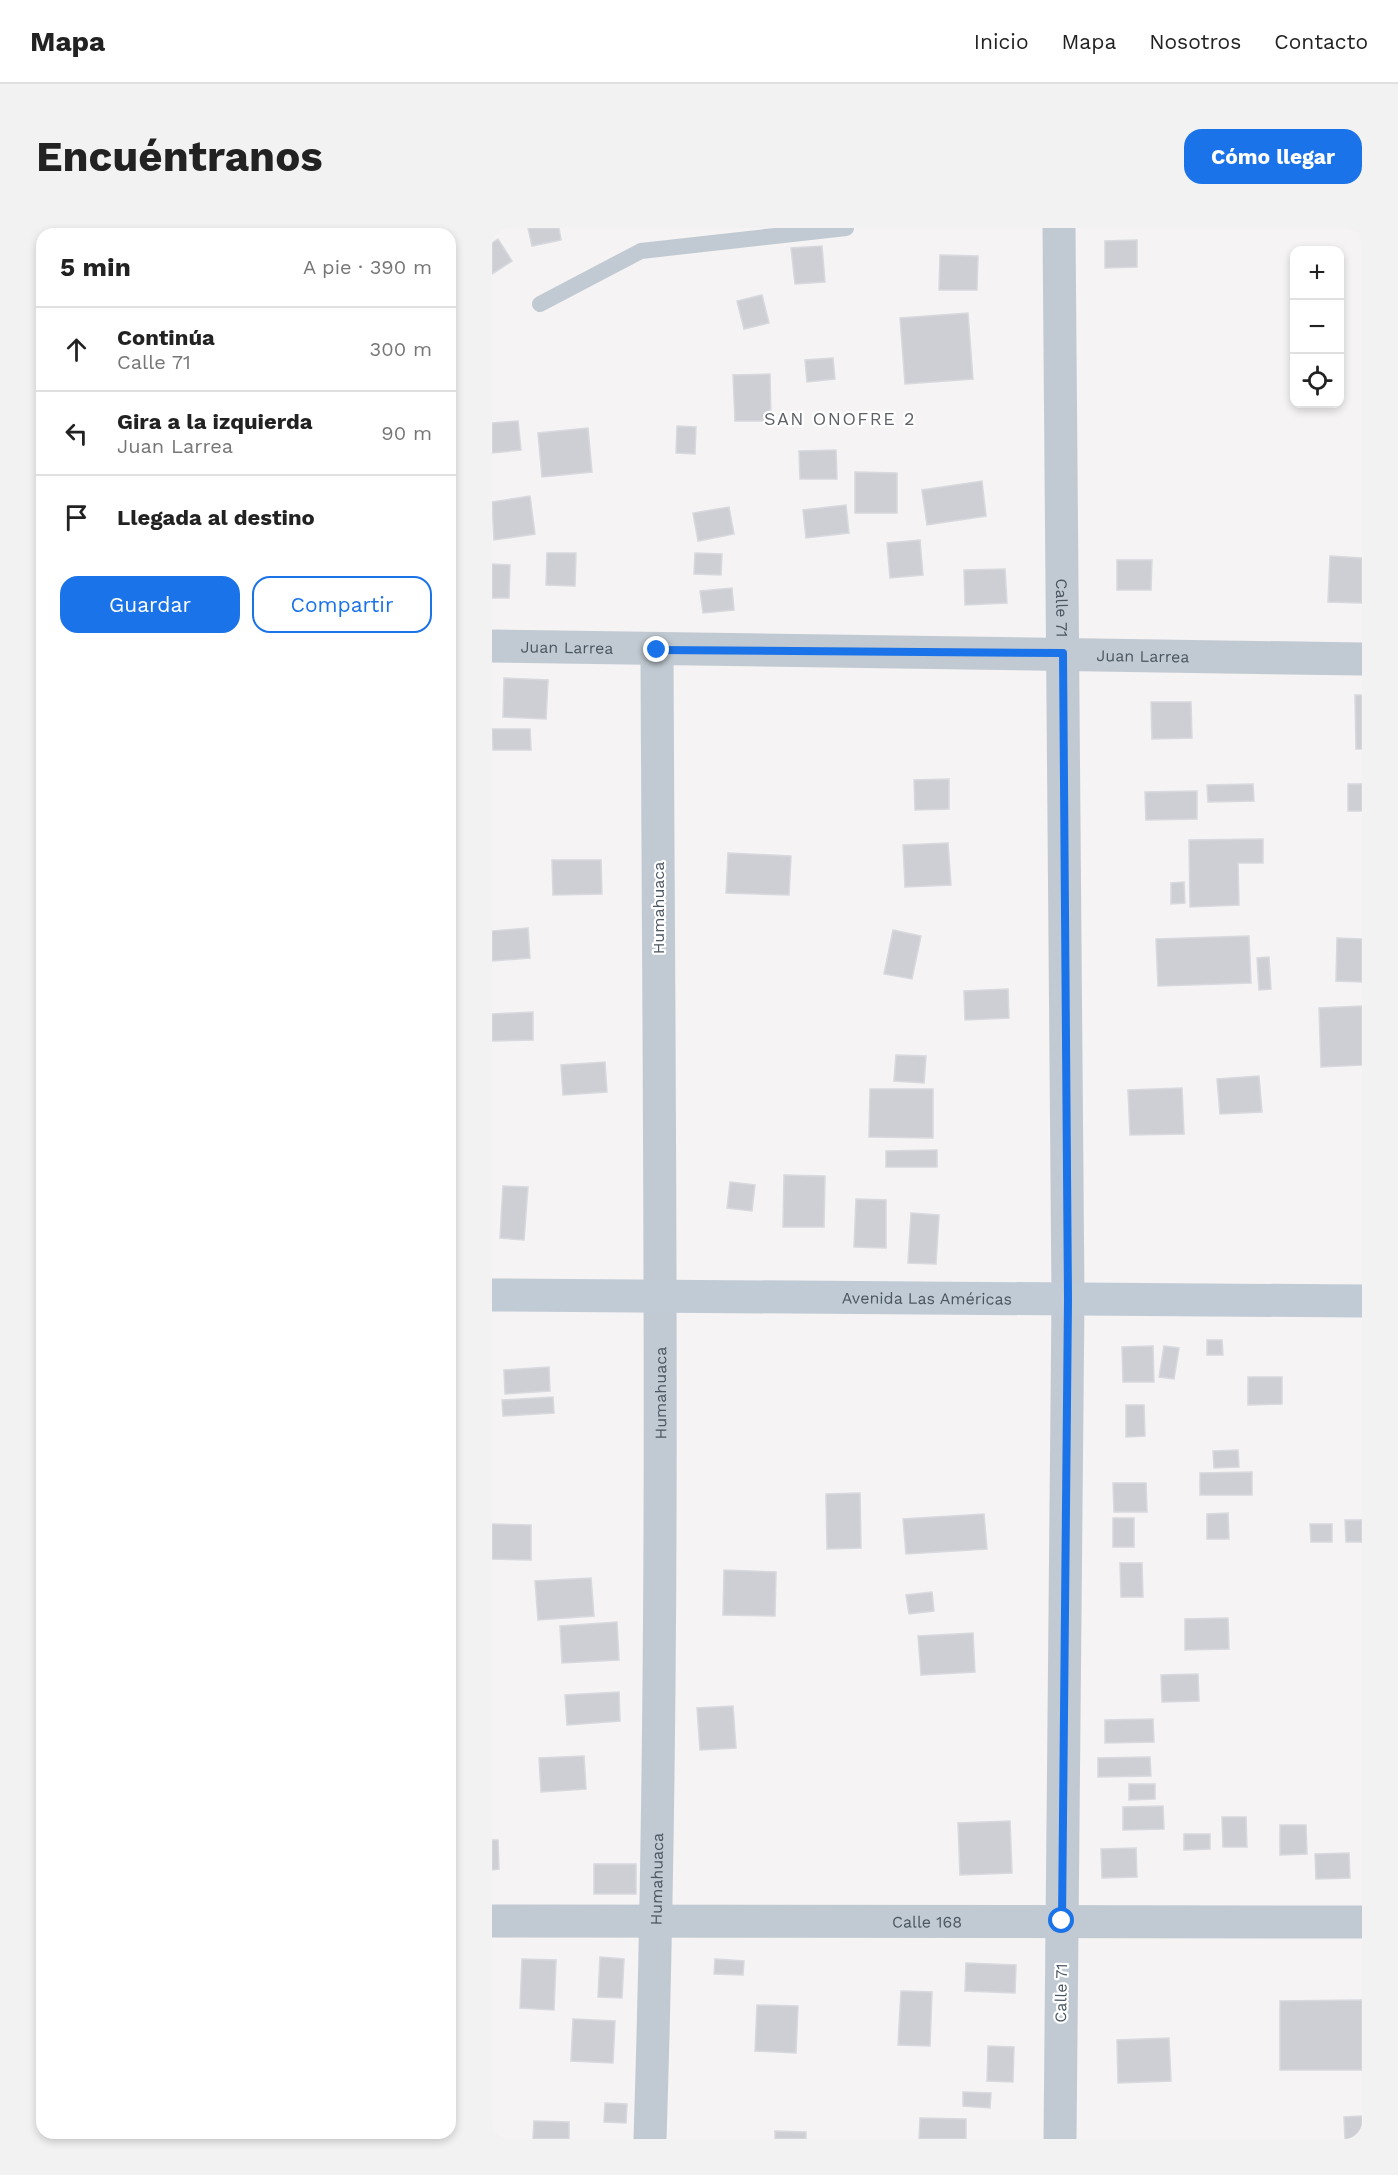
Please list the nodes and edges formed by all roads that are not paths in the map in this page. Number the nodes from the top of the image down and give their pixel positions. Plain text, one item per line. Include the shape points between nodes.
1 (846, 228) edge
2 (1059, 228) edge
3 (540, 304) dead end
4 (492, 646) edge
5 (657, 650) junction
6 (1063, 653) junction
7 (1362, 659) edge
8 (492, 1295) edge
9 (660, 1296) junction
10 (1068, 1299) junction
11 (1362, 1301) edge
12 (492, 1921) edge
13 (657, 1921) junction
14 (1062, 1921) junction
15 (1362, 1923) edge
16 (650, 2139) edge
17 (1060, 2139) edge

1 - 3 lane via 641,250
2 - 6 street, Calle 71
4 - 5 street, Juan Larrea
5 - 6 street, Juan Larrea
5 - 9 street, Humahuaca
6 - 7 street, Juan Larrea
6 - 10 street, Calle 71
8 - 9 main road, Avenida Las Américas
9 - 10 main road, Avenida Las Américas
9 - 13 street, Humahuaca
10 - 11 main road, Avenida Las Américas
10 - 14 street, Calle 71
12 - 13 street, Calle 168
13 - 14 street, Calle 168
13 - 16 street, Humahuaca
14 - 15 street, Calle 168
14 - 17 street, Calle 71

